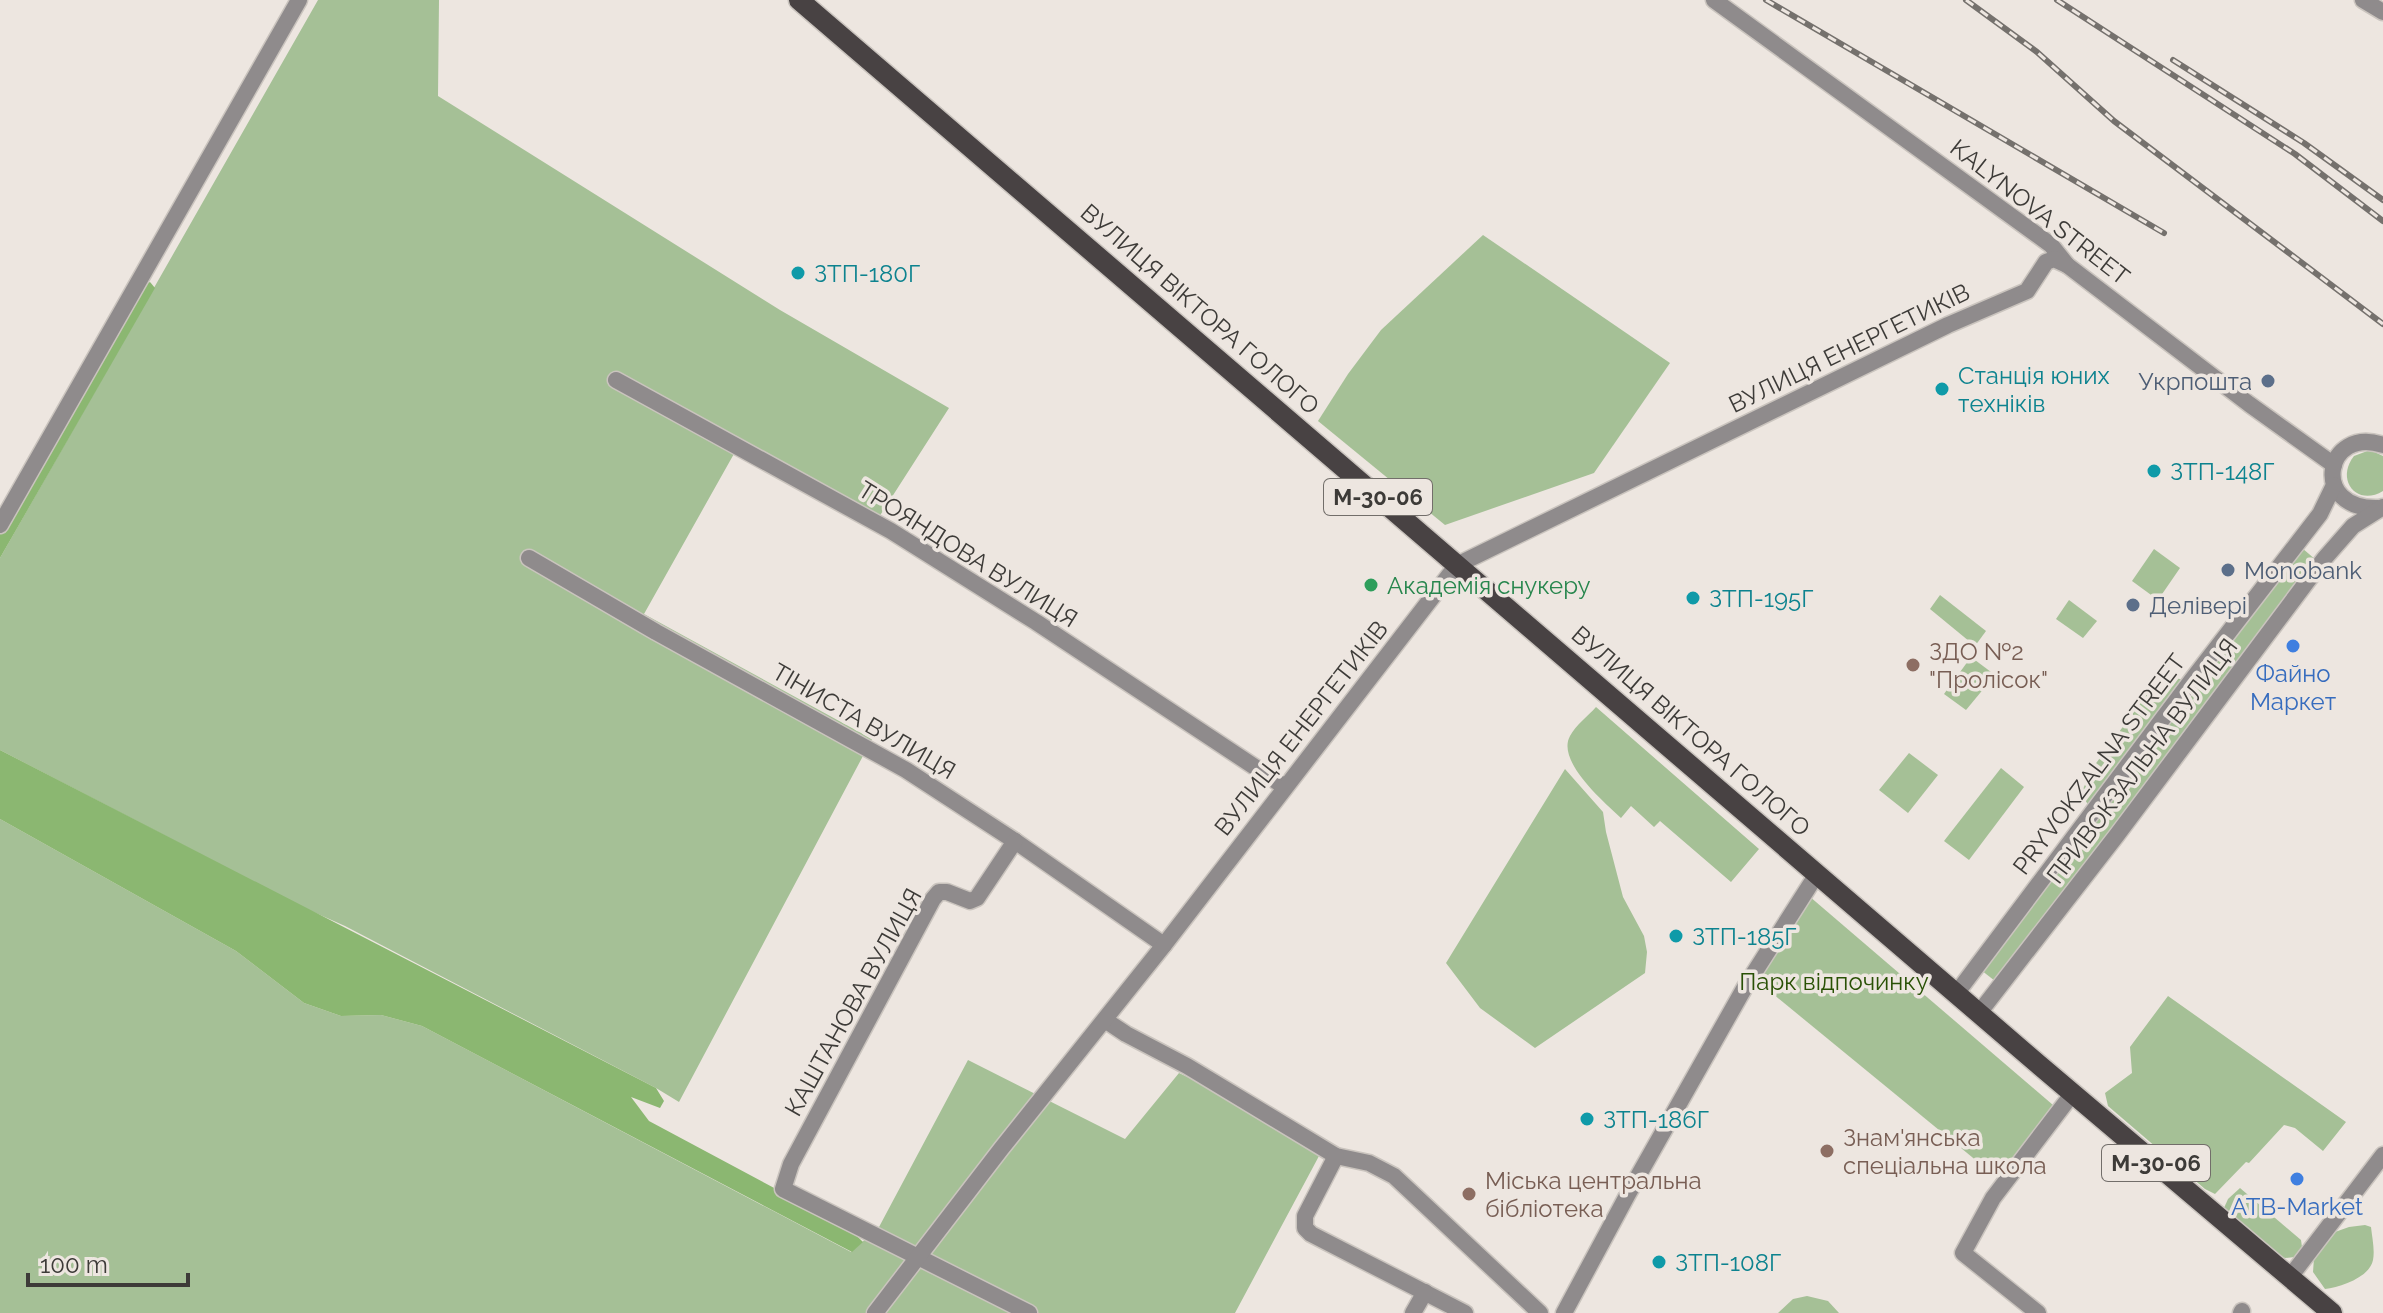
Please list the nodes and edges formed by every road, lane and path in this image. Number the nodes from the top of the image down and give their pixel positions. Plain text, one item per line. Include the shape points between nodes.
1 (299, 0) edge
2 (799, 0) edge
3 (1714, 0) edge
4 (2363, 0) edge
5 (2383, 12) edge
6 (2067, 265) junction
7 (616, 380) dead end
8 (2383, 445) edge
9 (2334, 465) junction
10 (2334, 485) junction
11 (2382, 507) edge
12 (0, 525) edge
13 (529, 558) dead end
14 (1457, 565) junction
15 (1285, 787) junction
16 (1015, 841) junction
17 (1817, 874) junction
18 (1164, 945) junction
19 (1956, 994) junction
20 (1979, 1013) junction
21 (1105, 1020) junction
22 (2073, 1093) junction
23 (2383, 1155) edge
24 (1336, 1156) junction
25 (917, 1258) junction
26 (2290, 1277) junction
27 (1425, 1292) junction
28 (875, 1313) edge
29 (1029, 1313) edge
30 (1413, 1313) edge
31 (1465, 1313) edge
32 (1540, 1313) edge
33 (1564, 1313) edge
34 (2038, 1313) edge
35 (2332, 1313) edge

1 - 12 street
2 - 14 main road, ВУЛИЦЯ ВІКТОРА ГОЛОГО / М-30-06
3 - 6 street, KALYNOVA STREET via 2051,245
4 - 5 street
6 - 9 street, KALYNOVA STREET
6 - 14 street, ВУЛИЦЯ ЕНЕРГЕТИКІВ via 2054,259 2046,262 2027,291
7 - 15 street, ТРОЯНДОВА ВУЛИЦЯ via 891,531
8 - 9 street via 2359,441 2339,454
9 - 10 street
10 - 11 street via 2342,499 2356,507
10 - 19 street, PRYVOKZALNA STREET via 2320,514
11 - 20 street, ПРИВОКЗАЛЬНА ВУЛИЦЯ via 2353,526 2331,551
13 - 16 street, ТІНИСТА ВУЛИЦЯ via 906,770
14 - 15 street, ВУЛИЦЯ ЕНЕРГЕТИКІВ
14 - 17 main road, ВУЛИЦЯ ВІКТОРА ГОЛОГО / М-30-06
15 - 18 street, ВУЛИЦЯ ЕНЕРГЕТИКІВ
16 - 18 street, ТІНИСТА ВУЛИЦЯ
16 - 25 street, КАШТАНОВА ВУЛИЦЯ via 977,898 970,901 939,892 933,899 791,1164 783,1189
17 - 19 main road, ВУЛИЦЯ ВІКТОРА ГОЛОГО / М-30-06
17 - 33 street via 1738,1000
18 - 21 street, ВУЛИЦЯ ЕНЕРГЕТИКІВ
19 - 20 main road, ВУЛИЦЯ ВІКТОРА ГОЛОГО / М-30-06
20 - 22 main road, ВУЛИЦЯ ВІКТОРА ГОЛОГО / М-30-06
21 - 24 street
21 - 25 street, ВУЛИЦЯ ЕНЕРГЕТИКІВ
22 - 26 main road, ВУЛИЦЯ ВІКТОРА ГОЛОГО / М-30-06
22 - 34 street via 1993,1198 1963,1253
23 - 26 street
24 - 27 street via 1305,1216 1305,1228
24 - 32 street via 1369,1163 1394,1176
25 - 28 street, ВУЛИЦЯ ЕНЕРГЕТИКІВ
25 - 29 street
26 - 35 main road, ВУЛИЦЯ ВІКТОРА ГОЛОГО / М-30-06
27 - 30 street
27 - 31 street

